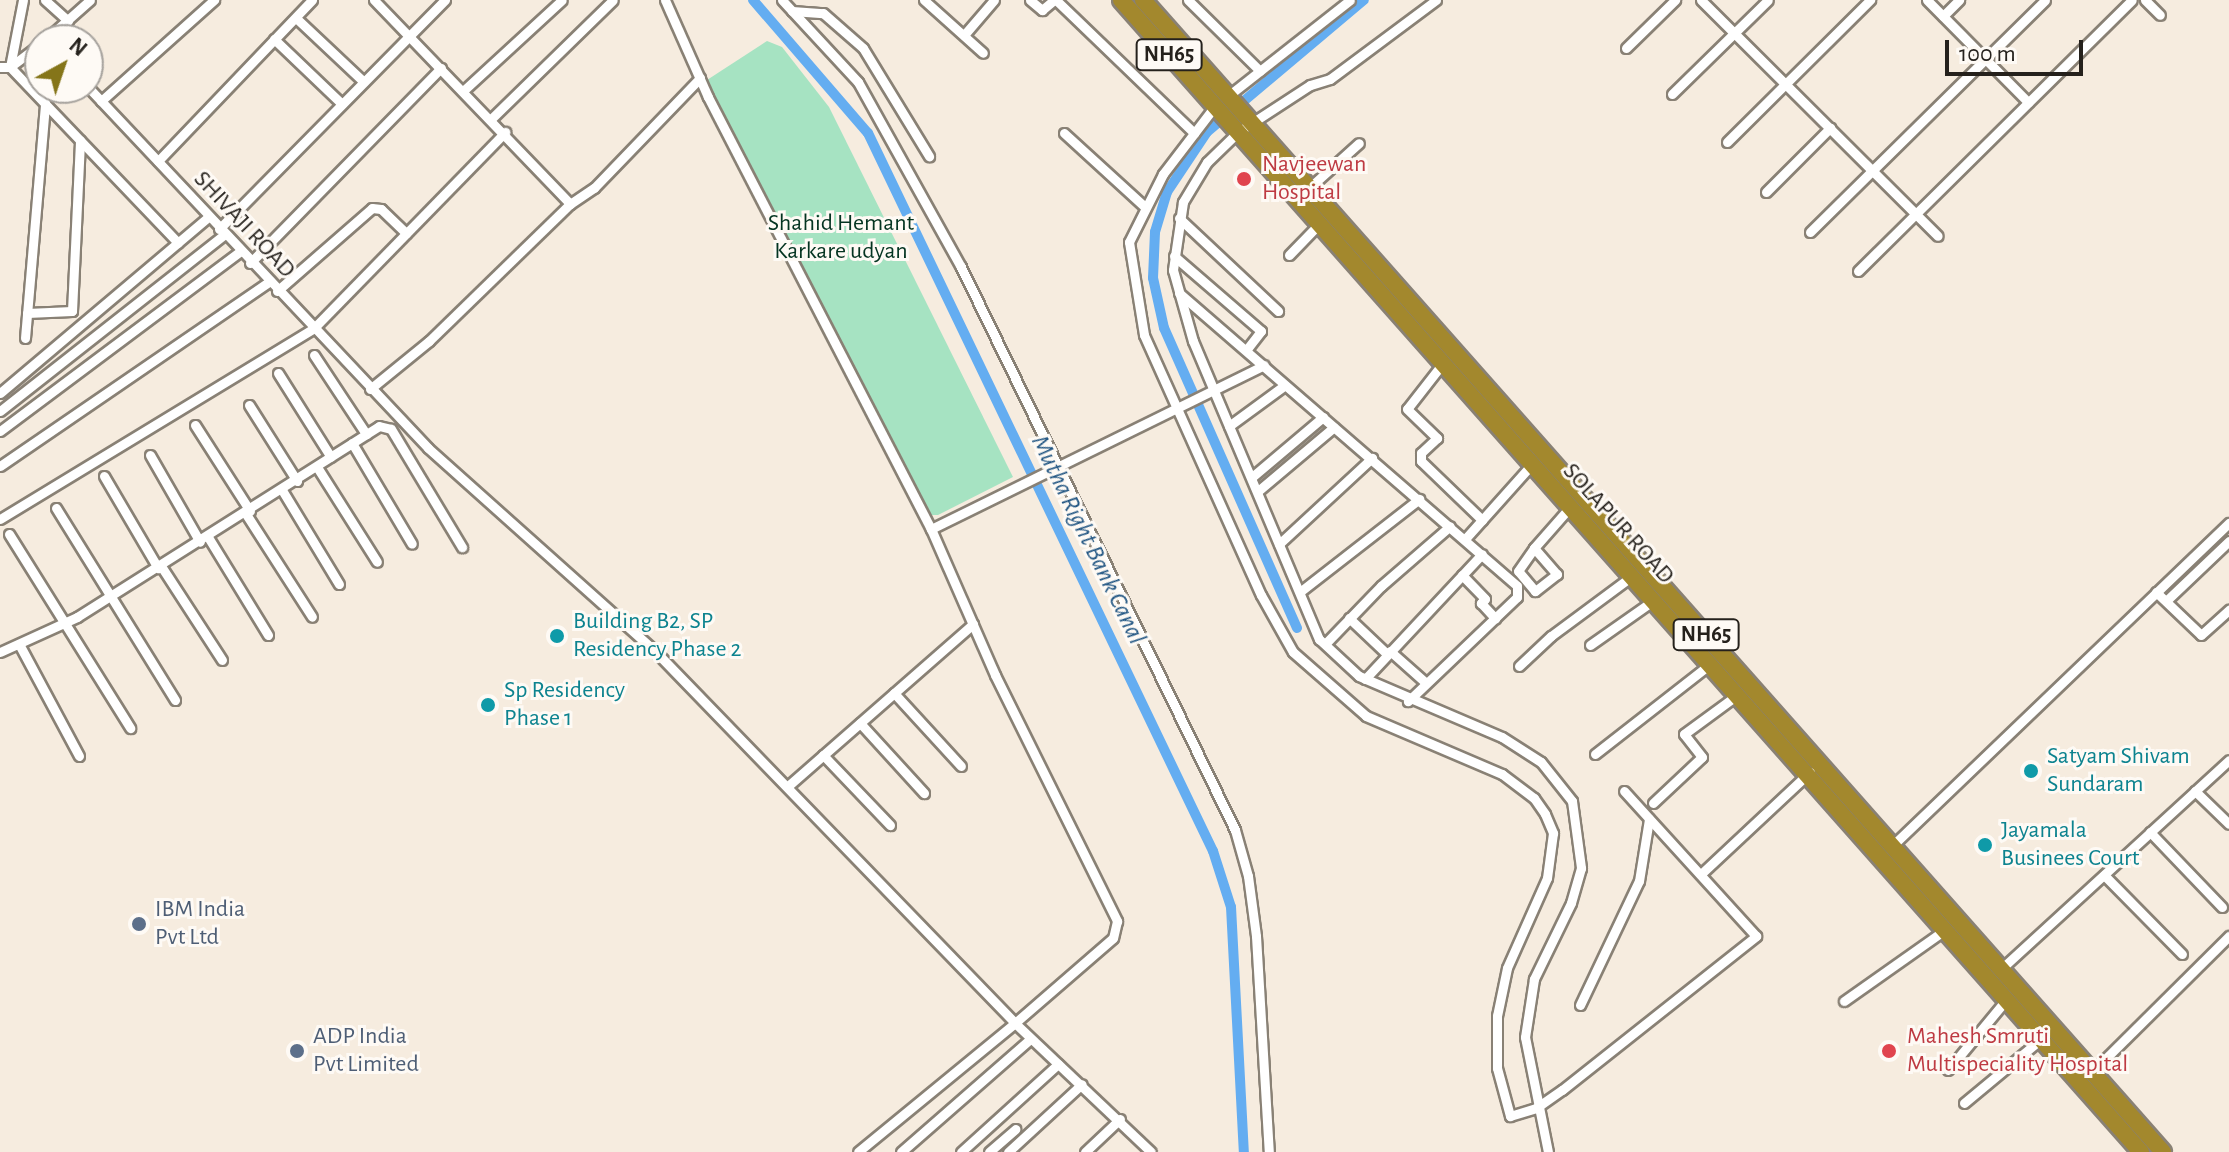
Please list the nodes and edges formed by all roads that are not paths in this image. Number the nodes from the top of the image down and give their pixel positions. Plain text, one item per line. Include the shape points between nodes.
1 (23, 0) edge
2 (45, 0) edge
3 (90, 0) edge
4 (214, 0) edge
5 (312, 0) edge
6 (374, 0) edge
7 (445, 0) edge
8 (562, 0) edge
9 (613, 0) edge
10 (665, 0) edge
11 (782, 0) edge
12 (924, 0) edge
13 (994, 0) edge
14 (1030, 0) edge
15 (1055, 0) edge
16 (1121, 0) edge
17 (1143, 0) edge
18 (1188, 0) edge
19 (1350, 0) edge
20 (1436, 0) edge
21 (1675, 0) edge
22 (1701, 0) edge
23 (1768, 0) edge
24 (1870, 0) edge
25 (1927, 0) edge
26 (1959, 0) edge
27 (2045, 0) edge
28 (2132, 0) edge
29 (2145, 0) edge
30 (792, 11) junction
31 (2160, 15) dead end
32 (1943, 16) junction
33 (296, 18) junction
34 (68, 21) junction
35 (65, 24) edge
36 (1734, 33) junction
37 (964, 35) junction
38 (410, 36) junction
39 (274, 39) junction
40 (1626, 48) dead end
41 (983, 53) dead end
42 (24, 55) edge
43 (1985, 59) junction
44 (5, 67) edge
45 (441, 68) junction
46 (1260, 71) junction
47 (700, 78) junction
48 (364, 82) junction
49 (24, 84) edge
50 (1785, 84) junction
51 (463, 91) junction
52 (1672, 94) dead end
53 (104, 98) edge
54 (1223, 102) junction
55 (2028, 102) junction
56 (45, 104) edge
57 (46, 104) edge
58 (104, 104) edge
59 (342, 104) junction
60 (491, 119) junction
61 (1244, 126) junction
62 (1830, 128) junction
63 (505, 132) junction
64 (1064, 133) dead end
65 (1194, 133) junction
66 (80, 140) junction
67 (1727, 142) dead end
68 (1359, 143) dead end
69 (929, 156) dead end
70 (158, 161) junction
71 (1872, 171) junction
72 (1309, 188) junction
73 (1766, 192) dead end
74 (570, 204) junction
75 (1144, 206) junction
76 (1916, 214) junction
77 (208, 217) junction
78 (1179, 218) junction
79 (1319, 224) junction
80 (222, 232) junction
81 (1810, 232) dead end
82 (406, 233) junction
83 (1938, 236) dead end
84 (178, 243) junction
85 (239, 252) junction
86 (1289, 255) dead end
87 (1174, 256) junction
88 (250, 263) junction
89 (1858, 271) dead end
90 (269, 282) junction
91 (277, 291) junction
92 (1176, 291) junction
93 (1278, 311) dead end
94 (27, 313) junction
95 (314, 328) junction
96 (25, 338) dead end
97 (1246, 350) junction
98 (314, 355) dead end
99 (1443, 363) junction
100 (1264, 365) junction
101 (278, 373) dead end
102 (1285, 385) junction
103 (370, 389) junction
104 (1209, 391) junction
105 (0, 393) edge
106 (1179, 403) junction
107 (249, 405) dead end
108 (0, 411) edge
109 (1323, 417) junction
110 (195, 425) dead end
111 (1229, 426) junction
112 (1334, 427) junction
113 (0, 431) edge
114 (366, 434) junction
115 (352, 443) junction
116 (150, 455) dead end
117 (331, 457) junction
118 (1372, 458) junction
119 (1532, 464) junction
120 (0, 466) edge
121 (317, 467) junction
122 (1058, 470) junction
123 (104, 476) dead end
124 (1252, 477) junction
125 (297, 481) junction
126 (282, 490) junction
127 (1258, 491) junction
128 (1419, 499) junction
129 (1570, 507) junction
130 (56, 508) dead end
131 (248, 512) junction
132 (0, 519) edge
133 (1482, 520) junction
134 (2229, 523) edge
135 (1450, 526) junction
136 (931, 529) junction
137 (9, 534) dead end
138 (1465, 539) junction
139 (204, 540) junction
140 (2229, 541) edge
141 (412, 544) dead end
142 (1279, 544) junction
143 (462, 547) dead end
144 (1534, 548) junction
145 (1482, 554) junction
146 (377, 562) dead end
147 (160, 567) junction
148 (1462, 575) junction
149 (1632, 576) junction
150 (339, 584) dead end
151 (1301, 591) junction
152 (2156, 592) junction
153 (109, 598) junction
154 (1654, 600) junction
155 (2166, 601) junction
156 (2229, 610) edge
157 (312, 617) dead end
158 (1349, 618) junction
159 (1495, 618) junction
160 (65, 623) junction
161 (973, 624) junction
162 (268, 635) dead end
163 (19, 644) junction
164 (1325, 644) junction
165 (1590, 645) dead end
166 (0, 652) edge
167 (1389, 652) junction
168 (222, 660) dead end
169 (1709, 665) junction
170 (1519, 666) dead end
171 (1365, 679) junction
172 (1426, 683) junction
173 (894, 693) junction
174 (1736, 696) junction
175 (175, 700) dead end
176 (1408, 701) junction
177 (860, 723) junction
178 (130, 728) dead end
179 (1595, 754) dead end
180 (823, 755) junction
181 (79, 756) dead end
182 (2229, 760) edge
183 (961, 766) dead end
184 (1813, 769) junction
185 (788, 786) junction
186 (1624, 791) dead end
187 (2195, 791) junction
188 (924, 793) dead end
189 (1653, 803) dead end
190 (1649, 819) junction
191 (2229, 824) edge
192 (890, 825) dead end
193 (2150, 832) junction
194 (1892, 846) junction
195 (1702, 873) junction
196 (2104, 875) junction
197 (2222, 907) dead end
198 (1946, 929) junction
199 (2229, 936) edge
200 (2182, 954) dead end
201 (2001, 969) junction
202 (2006, 1000) junction
203 (1844, 1001) dead end
204 (1580, 1005) dead end
205 (1015, 1023) junction
206 (2041, 1039) junction
207 (1029, 1040) junction
208 (1058, 1064) junction
209 (1948, 1070) dead end
210 (2086, 1078) junction
211 (1082, 1084) junction
212 (1964, 1103) dead end
213 (1536, 1108) junction
214 (1120, 1119) junction
215 (1015, 1129) dead end
216 (858, 1152) edge
217 (901, 1152) edge
218 (961, 1152) edge
219 (989, 1152) edge
220 (1008, 1152) edge
221 (1085, 1152) edge
222 (1151, 1152) edge
223 (1269, 1152) edge
224 (1548, 1152) edge
225 (2141, 1152) edge
226 (2163, 1152) edge

1 - 44 street
2 - 34 street
3 - 34 street
4 - 53 street
5 - 33 street
6 - 38 street
7 - 38 street
8 - 51 street
9 - 60 street
10 - 47 street
11 - 30 street
12 - 37 street
13 - 37 street
14 - 15 street via 1042,10
15 - 65 street
16 - 54 highway, SOLAPUR ROAD / NH65
17 - 54 highway, SOLAPUR ROAD / NH65
18 - 46 street
19 - 46 street
20 - 61 street via 1330,79 1310,85
21 - 40 street
22 - 36 street
23 - 36 street
24 - 50 street
25 - 32 street
26 - 32 street
27 - 43 street
28 - 55 street
29 - 31 street
30 - 69 street via 823,13 863,48
30 - 122 street via 858,82 961,267
32 - 43 street
33 - 39 street
33 - 48 street
34 - 35 street
36 - 50 street
36 - 52 street
37 - 41 street
38 - 45 street
38 - 48 street
39 - 59 street
39 - 70 street
42 - 44 street
43 - 55 street
43 - 71 street
44 - 49 street
45 - 51 street
45 - 88 street
46 - 54 street
47 - 74 street via 594,188
47 - 136 street
48 - 59 street
50 - 62 street
50 - 67 street
51 - 60 street
54 - 61 highway, SOLAPUR ROAD / NH65
54 - 65 street
55 - 76 street
56 - 94 street
57 - 66 street
58 - 70 street, SHIVAJI ROAD
59 - 80 street
60 - 63 street
61 - 72 highway, SOLAPUR ROAD / NH65
61 - 78 street via 1194,179
61 - 79 highway, SOLAPUR ROAD / NH65
62 - 71 street
62 - 73 street
63 - 74 street
63 - 82 street
64 - 75 street
65 - 75 street
66 - 84 street
66 - 94 street via 72,311
68 - 72 street
70 - 77 street, SHIVAJI ROAD
71 - 76 street
71 - 81 street
72 - 184 highway, SOLAPUR ROAD / NH65
74 - 103 street via 429,341
75 - 106 street via 1129,253 1144,335
76 - 83 street
76 - 89 street
77 - 80 street, SHIVAJI ROAD
77 - 84 street
78 - 87 street
78 - 93 street
79 - 86 street
79 - 99 highway, SOLAPUR ROAD / NH65
80 - 85 street, SHIVAJI ROAD
80 - 108 street
82 - 91 street via 381,209 372,208
82 - 95 street
84 - 105 street
85 - 88 street, SHIVAJI ROAD
85 - 113 street
87 - 92 street
87 - 97 street via 1261,331
88 - 90 street, SHIVAJI ROAD
90 - 91 street, SHIVAJI ROAD
90 - 120 street
91 - 95 street, SHIVAJI ROAD
92 - 97 street
92 - 104 street
94 - 96 street
95 - 103 street, SHIVAJI ROAD
95 - 132 street
97 - 100 street
98 - 114 street
99 - 119 highway, SOLAPUR ROAD / NH65
99 - 133 street via 1407,409 1437,438 1421,453 1421,461
100 - 102 street
100 - 104 street
101 - 117 street
102 - 109 street
102 - 111 street
103 - 185 street, SHIVAJI ROAD via 428,448 655,651
104 - 106 street
104 - 111 street
106 - 122 street
106 - 213 street via 1278,629 1312,674 1366,716 1502,774 1534,798 1545,814 1553,833 1547,878 1507,968 1497,1016 1497,1068 1510,1116
107 - 125 street
109 - 112 street
109 - 124 street
110 - 131 street
111 - 124 street
112 - 118 street
112 - 127 street
114 - 115 street
114 - 143 street via 386,424
115 - 117 street
115 - 141 street
116 - 139 street
117 - 121 street
118 - 128 street
118 - 142 street
119 - 129 highway, SOLAPUR ROAD / NH65
119 - 133 street
121 - 125 street
121 - 146 street
122 - 136 street
122 - 223 street via 1237,839 1256,936
123 - 147 street
124 - 127 street
125 - 126 street
126 - 131 street
126 - 150 street
127 - 142 street
128 - 135 street
128 - 151 street
129 - 144 street
129 - 149 highway, SOLAPUR ROAD / NH65
130 - 153 street
131 - 139 street
131 - 157 street
133 - 138 street
134 - 152 street
135 - 138 street
135 - 158 street
136 - 161 street
137 - 160 street
138 - 145 street
139 - 147 street
139 - 162 street
140 - 155 street
142 - 151 street
144 - 144 street via 1557,574 1535,591 1517,574
145 - 148 street
145 - 159 street via 1518,592
147 - 153 street
147 - 168 street
148 - 159 street
148 - 167 street
149 - 154 highway, SOLAPUR ROAD / NH65
149 - 170 street
151 - 164 street
152 - 155 street
152 - 194 street
153 - 160 street
153 - 175 street
154 - 165 street
154 - 169 highway, SOLAPUR ROAD / NH65
155 - 156 street via 2198,634
158 - 164 street
158 - 167 street
159 - 172 street
160 - 163 street
160 - 178 street
161 - 173 street
161 - 205 street via 1117,921 1113,938
163 - 166 street
163 - 181 street
164 - 171 street
167 - 171 street
167 - 172 street
169 - 174 highway, SOLAPUR ROAD / NH65
169 - 179 street
171 - 176 street
172 - 176 street
173 - 177 street
173 - 183 street
174 - 184 highway, SOLAPUR ROAD / NH65
174 - 189 street via 1684,734 1702,757
176 - 213 street via 1502,737 1541,762 1563,785 1577,815 1577,886 1534,979 1528,1007 1525,1037
177 - 180 street
177 - 188 street
180 - 185 street
180 - 192 street
182 - 187 street
184 - 194 highway, SOLAPUR ROAD / NH65
184 - 195 street
184 - 198 highway, SOLAPUR ROAD / NH65
185 - 205 street, SHIVAJI ROAD
186 - 190 street
187 - 191 street
187 - 193 street
190 - 195 street
190 - 204 street via 1639,881
193 - 196 street
193 - 197 street
194 - 201 highway, SOLAPUR ROAD / NH65
195 - 213 street via 1756,936
196 - 200 street
196 - 201 street
198 - 202 highway, SOLAPUR ROAD / NH65
198 - 203 street
199 - 210 street
201 - 210 highway, SOLAPUR ROAD / NH65
202 - 206 highway, SOLAPUR ROAD / NH65
202 - 209 street
205 - 207 street, SHIVAJI ROAD
205 - 216 street
206 - 210 highway, SOLAPUR ROAD / NH65
206 - 212 street
207 - 208 street, SHIVAJI ROAD
207 - 217 street
208 - 211 street, SHIVAJI ROAD
208 - 218 street
210 - 225 highway, SOLAPUR ROAD / NH65
210 - 226 highway, SOLAPUR ROAD / NH65
211 - 214 street, SHIVAJI ROAD
211 - 220 street
213 - 224 street
214 - 221 street
214 - 222 street, SHIVAJI ROAD
215 - 219 street

